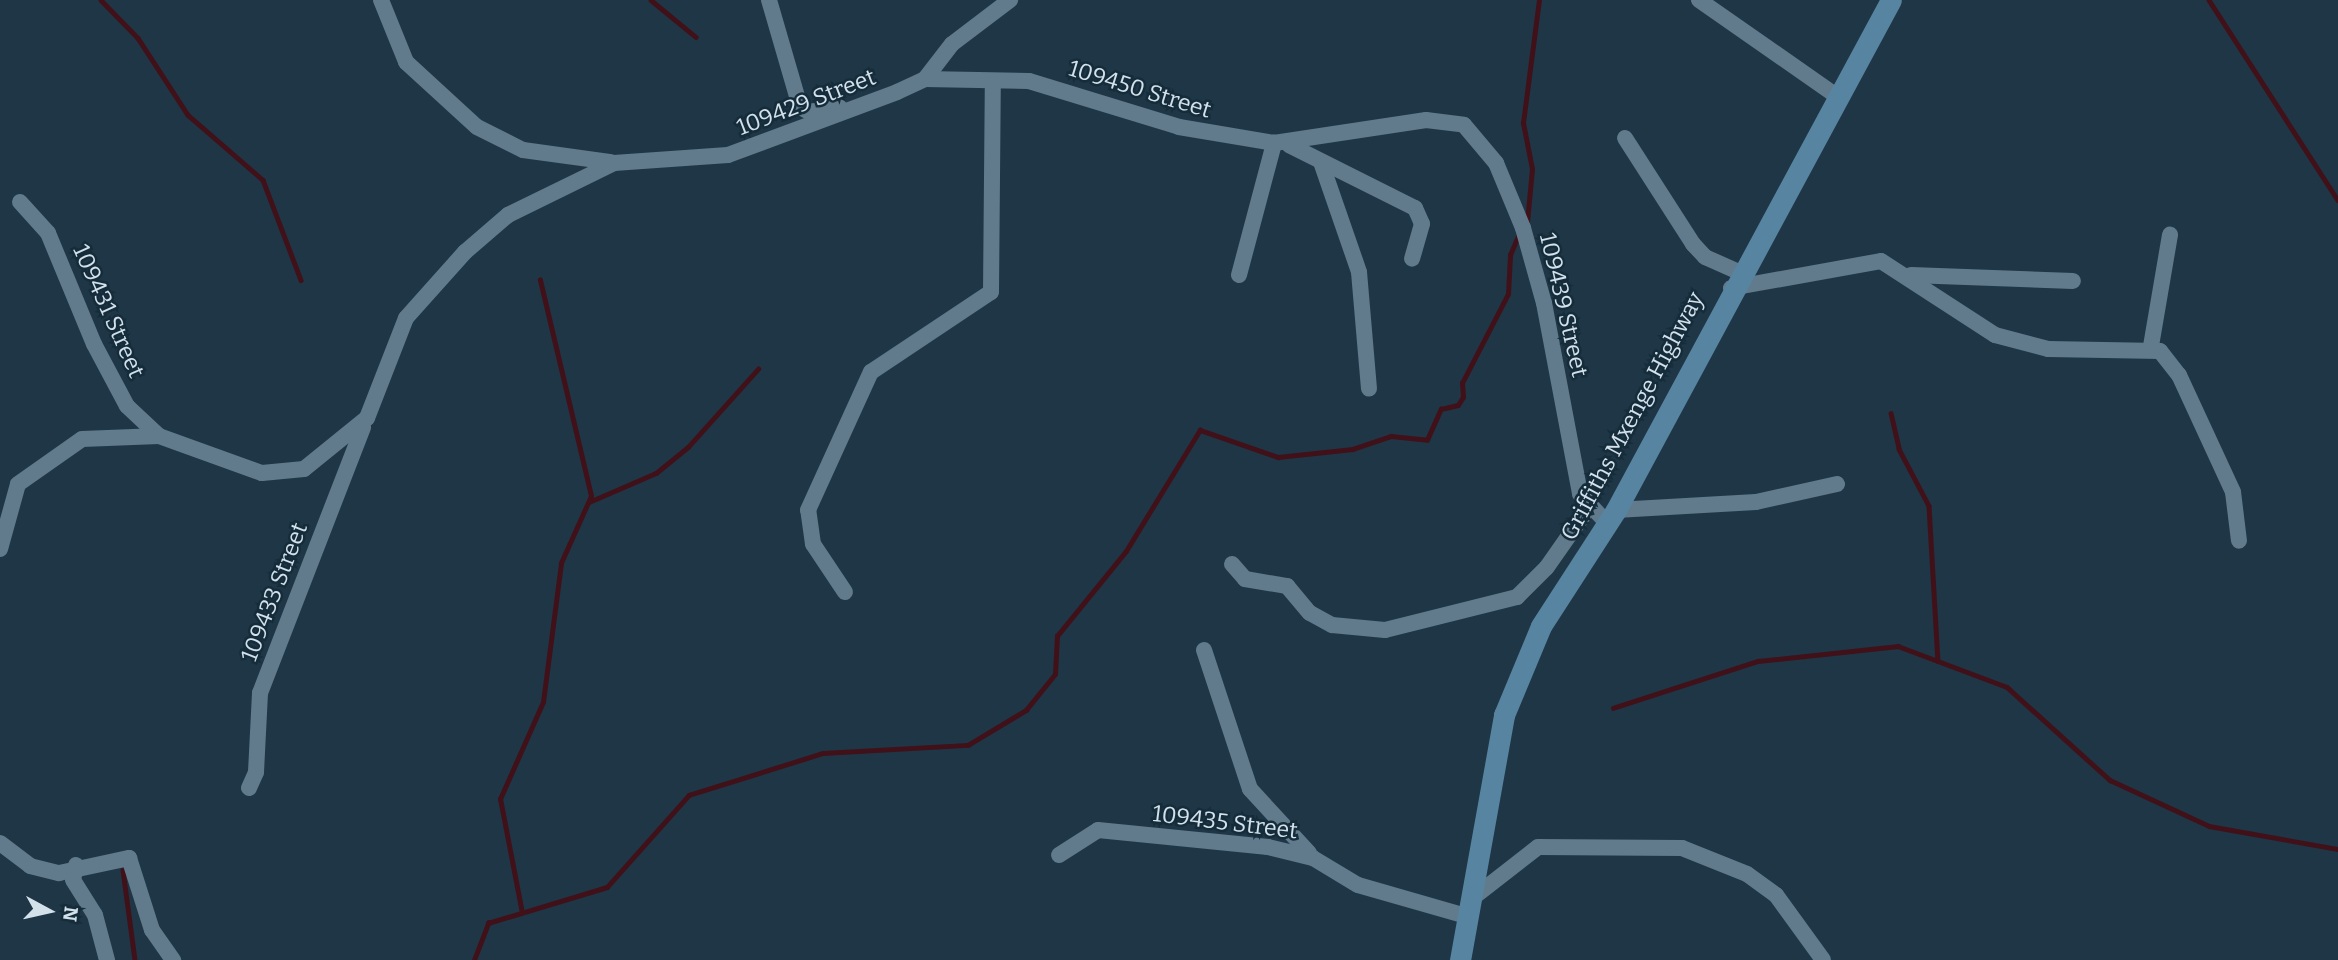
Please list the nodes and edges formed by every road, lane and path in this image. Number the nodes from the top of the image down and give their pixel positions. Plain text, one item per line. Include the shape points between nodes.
1 (381, 0) edge
2 (769, 0) edge
3 (1010, 0) edge
4 (1699, 0) edge
5 (1891, 0) edge
6 (925, 79) junction
7 (993, 81) junction
8 (1835, 95) junction
9 (877, 99) junction
10 (1625, 138) dead end
11 (1282, 144) junction
12 (614, 163) junction
13 (1322, 165) junction
14 (20, 202) dead end
15 (2170, 235) dead end
16 (1412, 259) dead end
17 (1239, 275) dead end
18 (1910, 275) junction
19 (1735, 280) junction
20 (2073, 281) dead end
21 (2151, 346) junction
22 (1369, 389) dead end
23 (367, 418) junction
24 (159, 436) junction
25 (18, 484) junction
26 (1837, 484) dead end
27 (0, 492) edge
28 (1588, 507) junction
29 (1612, 517) junction
30 (2239, 541) dead end
31 (0, 549) edge
32 (1231, 564) dead end
33 (845, 592) dead end
34 (1204, 650) dead end
35 (249, 788) dead end
36 (0, 843) edge
37 (1059, 855) dead end
38 (1313, 858) junction
39 (76, 865) junction
40 (1467, 909) junction
41 (1455, 957) edge
42 (107, 960) edge
43 (173, 960) edge
44 (1824, 960) edge

1 - 12 street via 406,62 477,127 523,150
2 - 9 street via 800,107 816,112
3 - 6 street, 109429 Street via 952,44
4 - 8 street
5 - 8 street, Griffiths Mxenge Highway
6 - 7 street, 109450 Street
6 - 9 street, 109429 Street
7 - 11 street, 109450 Street via 1029,81 1179,127
7 - 33 street via 991,292 884,361 858,391 807,520 813,544
8 - 19 street, Griffiths Mxenge Highway
9 - 12 street, 109429 Street via 728,155
10 - 19 street via 1693,244
11 - 13 street
11 - 17 street
11 - 28 street, 109439 Street via 1426,120 1464,125 1481,139 1534,257 1577,483
12 - 23 street, 109429 Street via 508,215 465,252 406,318
13 - 16 street via 1415,208 1422,224
13 - 22 street via 1359,272
14 - 24 street, 109431 Street via 48,233 94,344 128,407
15 - 21 street
18 - 19 street via 1881,261
18 - 20 street
18 - 21 street via 1994,335 2048,349
19 - 29 street, Griffiths Mxenge Highway
21 - 30 street via 2179,375 2233,492
23 - 24 street, 109429 Street via 324,457 290,474 243,468
23 - 35 street, 109433 Street via 260,693 256,772
24 - 25 street, 109429 Street via 82,439
25 - 27 street
25 - 31 street
26 - 29 street via 1756,502
28 - 29 street, 109439 Street
28 - 32 street via 1547,567 1517,597 1385,630 1332,625 1310,612 1287,586 1245,579
29 - 40 street, Griffiths Mxenge Highway via 1541,626 1504,715
34 - 38 street via 1255,799
36 - 39 street via 30,866 59,873
37 - 38 street, 109435 Street via 1098,830
38 - 40 street, 109435 Street via 1358,885
39 - 42 street via 73,880 95,915
39 - 43 street via 130,858 152,930
40 - 41 street, Griffiths Mxenge Highway
40 - 44 street via 1538,847 1682,848 1747,874 1776,895

